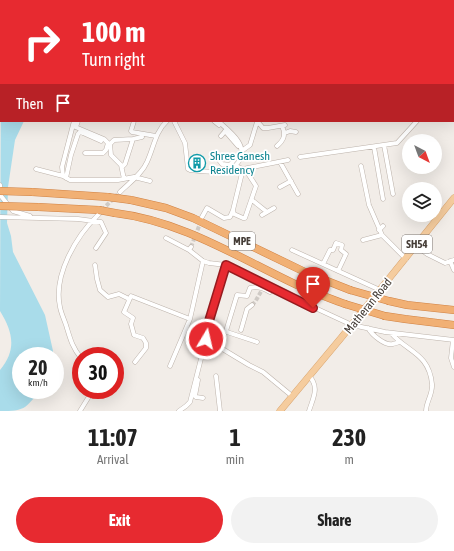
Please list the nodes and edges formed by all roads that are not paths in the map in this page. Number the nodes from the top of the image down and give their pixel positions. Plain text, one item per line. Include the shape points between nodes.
1 (210, 0) edge
2 (226, 0) edge
3 (74, 122) edge
4 (78, 122) edge
5 (134, 122) edge
6 (165, 122) edge
7 (174, 122) edge
8 (257, 122) edge
9 (258, 122) edge
10 (416, 122) edge
11 (222, 126) edge
12 (75, 127) junction
13 (296, 132) dead end
14 (285, 133) junction
15 (156, 136) junction
16 (221, 136) dead end
17 (142, 137) dead end
18 (133, 139) junction
19 (101, 141) dead end
20 (384, 145) junction
21 (277, 146) dead end
22 (239, 147) dead end
23 (374, 147) junction
24 (242, 150) junction
25 (85, 153) dead end
26 (239, 154) dead end
27 (300, 157) dead end
28 (218, 158) dead end
29 (288, 160) dead end
30 (280, 162) junction
31 (233, 166) junction
32 (361, 166) dead end
33 (122, 167) junction
34 (36, 168) dead end
35 (244, 169) junction
36 (65, 177) junction
37 (134, 177) junction
38 (124, 179) junction
39 (150, 181) dead end
40 (291, 181) junction
41 (0, 185) edge
42 (280, 187) dead end
43 (0, 191) edge
44 (120, 192) tunnel mouth
45 (298, 194) dead end
46 (393, 194) dead end
47 (454, 198) edge
48 (252, 200) junction
49 (383, 200) dead end
50 (0, 206) edge
51 (274, 208) dead end
52 (233, 211) junction
53 (99, 212) junction
54 (267, 212) junction
55 (262, 215) dead end
56 (0, 217) edge
57 (36, 217) junction
58 (202, 217) dead end
59 (92, 221) junction
60 (384, 226) dead end
61 (379, 230) junction
62 (382, 235) junction
63 (166, 238) dead end
64 (363, 240) dead end
65 (416, 246) junction
66 (96, 248) dead end
67 (292, 250) dead end
68 (406, 259) junction
69 (203, 261) junction
70 (452, 261) edge
71 (323, 264) junction
72 (95, 265) dead end
73 (226, 265) junction
74 (454, 270) edge
75 (338, 271) junction
76 (263, 288) junction
77 (380, 290) junction
78 (270, 292) dead end
79 (129, 299) junction
80 (252, 304) tunnel mouth
81 (454, 310) edge
82 (190, 319) junction
83 (352, 325) junction
84 (454, 325) edge
85 (368, 328) junction
86 (240, 330) dead end
87 (390, 332) junction
88 (206, 339) junction
89 (453, 340) edge
90 (257, 342) dead end
91 (400, 342) junction
92 (74, 347) edge
93 (135, 362) dead end
94 (170, 366) dead end
95 (454, 367) edge
96 (199, 373) dead end
97 (216, 376) dead end
98 (309, 376) junction
99 (197, 380) junction
100 (194, 391) junction
101 (292, 396) junction
102 (202, 398) dead end
103 (87, 399) edge
104 (80, 411) edge
105 (179, 411) edge
106 (220, 411) edge
107 (280, 411) edge
108 (309, 411) edge
109 (426, 411) edge

1 - 2 street
3 - 12 street
4 - 12 street
5 - 15 street via 132,132
6 - 15 street
7 - 31 street via 185,143 188,169 228,171
8 - 24 street via 250,145
9 - 14 street via 263,128 284,126
10 - 20 street via 400,141
11 - 16 street
11 - 22 street
11 - 24 street via 238,141
12 - 25 street via 108,143 103,153
12 - 36 street via 62,167
13 - 14 street
14 - 21 street
15 - 37 street via 147,163
17 - 18 street
18 - 33 street
18 - 33 street via 114,140 110,144 111,155
19 - 36 street via 80,132 78,134
20 - 23 street
20 - 46 street
23 - 27 street
23 - 49 street
24 - 31 street via 241,157
26 - 31 street
28 - 31 street via 222,164
29 - 30 street
30 - 35 street
30 - 40 street
31 - 35 street
32 - 61 street via 369,204
33 - 38 street
34 - 36 street
35 - 48 street via 256,184
35 - 52 street
36 - 38 street via 70,180
37 - 38 street
37 - 39 street
37 - 44 street
40 - 42 street
40 - 45 street
41 - 57 street via 1,196 13,211
43 - 81 highway, MPE, bridge via 108,197 166,208 194,218 307,273 350,290 407,305
47 - 65 main road, Matheran Road / SH54
48 - 52 street via 245,218 234,214
48 - 54 street
50 - 53 highway, MPE, bridge
51 - 54 street
52 - 58 street via 230,217 224,218 207,208
53 - 59 street
53 - 84 highway, MPE, bridge via 115,212 162,222 301,287 345,304 385,316
54 - 55 street
56 - 57 street
57 - 59 street
59 - 66 street via 102,222 106,233
59 - 92 street via 69,254 59,280 59,307
60 - 61 street
61 - 62 street
62 - 64 street
62 - 68 street
63 - 69 street via 190,249
65 - 68 main road, Matheran Road / SH54
65 - 70 street via 445,263
67 - 71 street
68 - 77 main road, Matheran Road / SH54
69 - 73 street
69 - 82 street
70 - 74 street
71 - 75 street
71 - 75 street via 337,243 342,245 341,250 346,254
72 - 79 street via 100,290 108,296 119,294
73 - 76 street
73 - 88 street
75 - 77 street
76 - 78 street
76 - 83 street
76 - 90 street via 251,288 246,297 237,295 226,331
77 - 83 main road, Matheran Road / SH54
79 - 82 street via 131,296
79 - 93 street via 124,312 132,318 134,335 143,338 146,343 146,348
80 - 86 street via 247,309
82 - 94 street
83 - 85 street
83 - 98 main road, Matheran Road / SH54
85 - 87 street
85 - 91 street via 380,340 390,344
87 - 89 street
87 - 91 street
88 - 99 street
88 - 101 street via 263,372
89 - 95 street via 451,358
91 - 109 street via 413,350 427,367 432,384
96 - 99 street
97 - 106 street
98 - 101 main road, Matheran Road / SH54
98 - 108 street via 315,384
99 - 100 street
100 - 102 street via 196,397
100 - 105 street via 190,402
101 - 107 main road, Matheran Road / SH54
103 - 104 street

